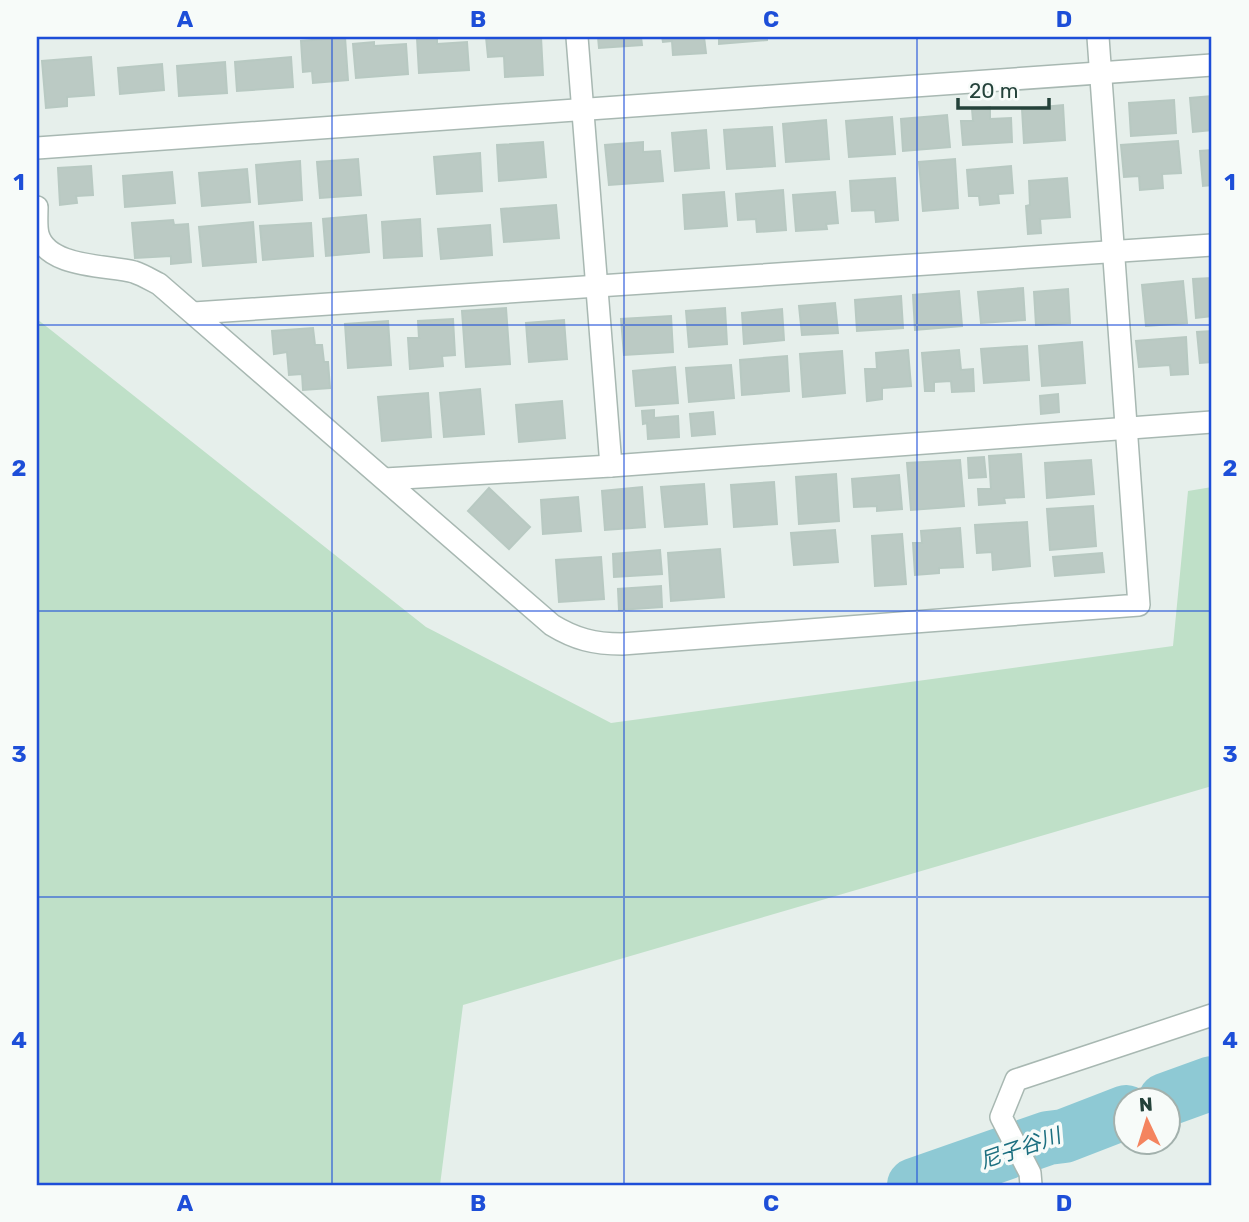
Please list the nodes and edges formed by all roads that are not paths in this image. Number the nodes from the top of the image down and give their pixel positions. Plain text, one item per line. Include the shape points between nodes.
1 (577, 37) edge
2 (1098, 37) edge
3 (1212, 65) edge
4 (1101, 74) junction
5 (581, 109) junction
6 (37, 148) edge
7 (37, 207) edge
8 (1212, 245) edge
9 (1113, 251) junction
10 (597, 286) junction
11 (194, 313) junction
12 (1212, 422) edge
13 (1126, 429) junction
14 (611, 466) junction
15 (384, 479) junction
16 (1212, 1016) edge
17 (1031, 1185) edge

1 - 5 street
2 - 4 street
3 - 4 street
4 - 5 street
4 - 9 street
5 - 6 street
5 - 10 street
7 - 11 street via 38,235 54,255 136,273 159,284
8 - 9 street
9 - 10 street
9 - 13 street
10 - 11 street
10 - 14 street
11 - 15 street
12 - 13 street
13 - 14 street
13 - 15 street via 1139,605 622,644 597,644 552,625
14 - 15 street
16 - 17 street via 1017,1080 1001,1117 1030,1173

